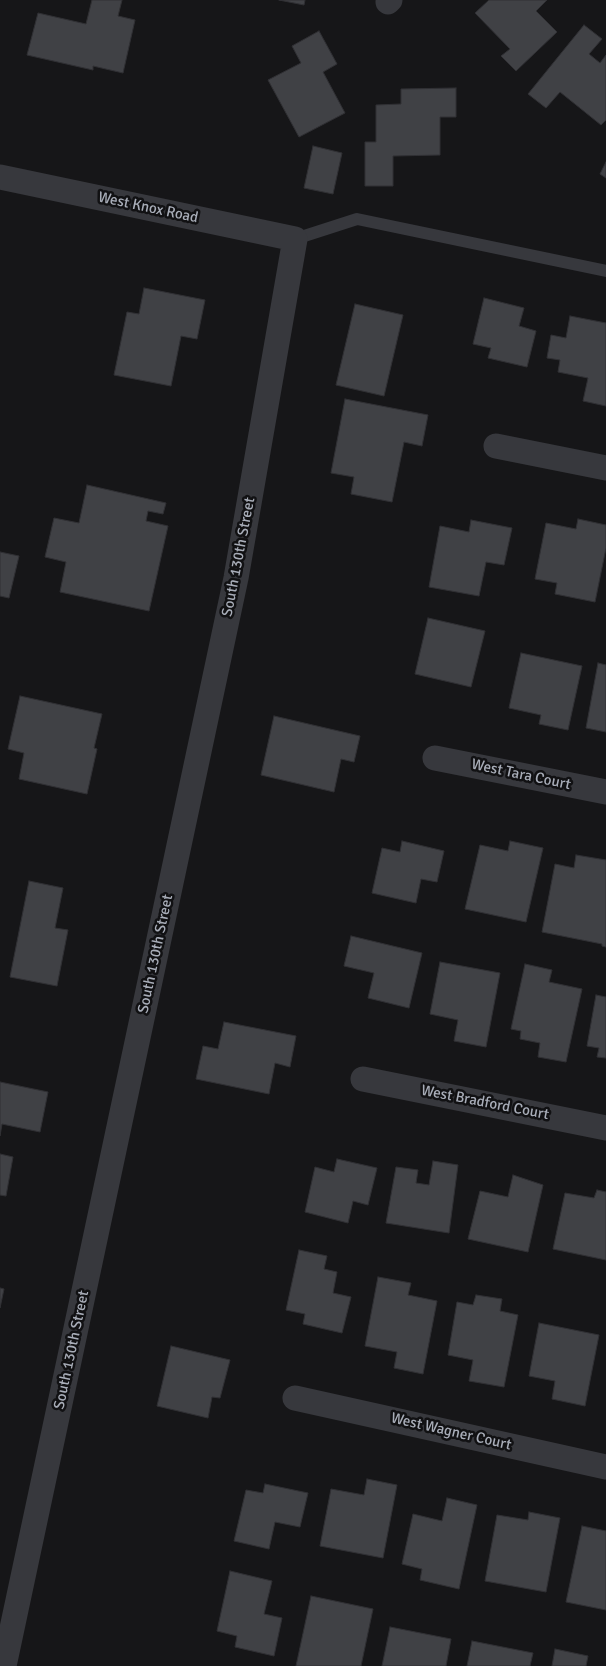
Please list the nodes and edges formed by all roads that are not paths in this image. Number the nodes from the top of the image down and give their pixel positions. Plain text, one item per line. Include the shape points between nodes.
1 (0, 177) edge
2 (295, 239) junction
3 (606, 271) edge
4 (496, 446) dead end
5 (606, 468) edge
6 (435, 758) dead end
7 (606, 792) edge
8 (363, 1079) dead end
9 (606, 1128) edge
10 (295, 1398) dead end
11 (606, 1467) edge
12 (4, 1666) edge

1 - 2 street, West Knox Road
2 - 3 lane via 357,219
2 - 12 street, South 130th Street via 236,578
4 - 5 street
6 - 7 street, West Tara Court
8 - 9 street, West Bradford Court
10 - 11 street, West Wagner Court

